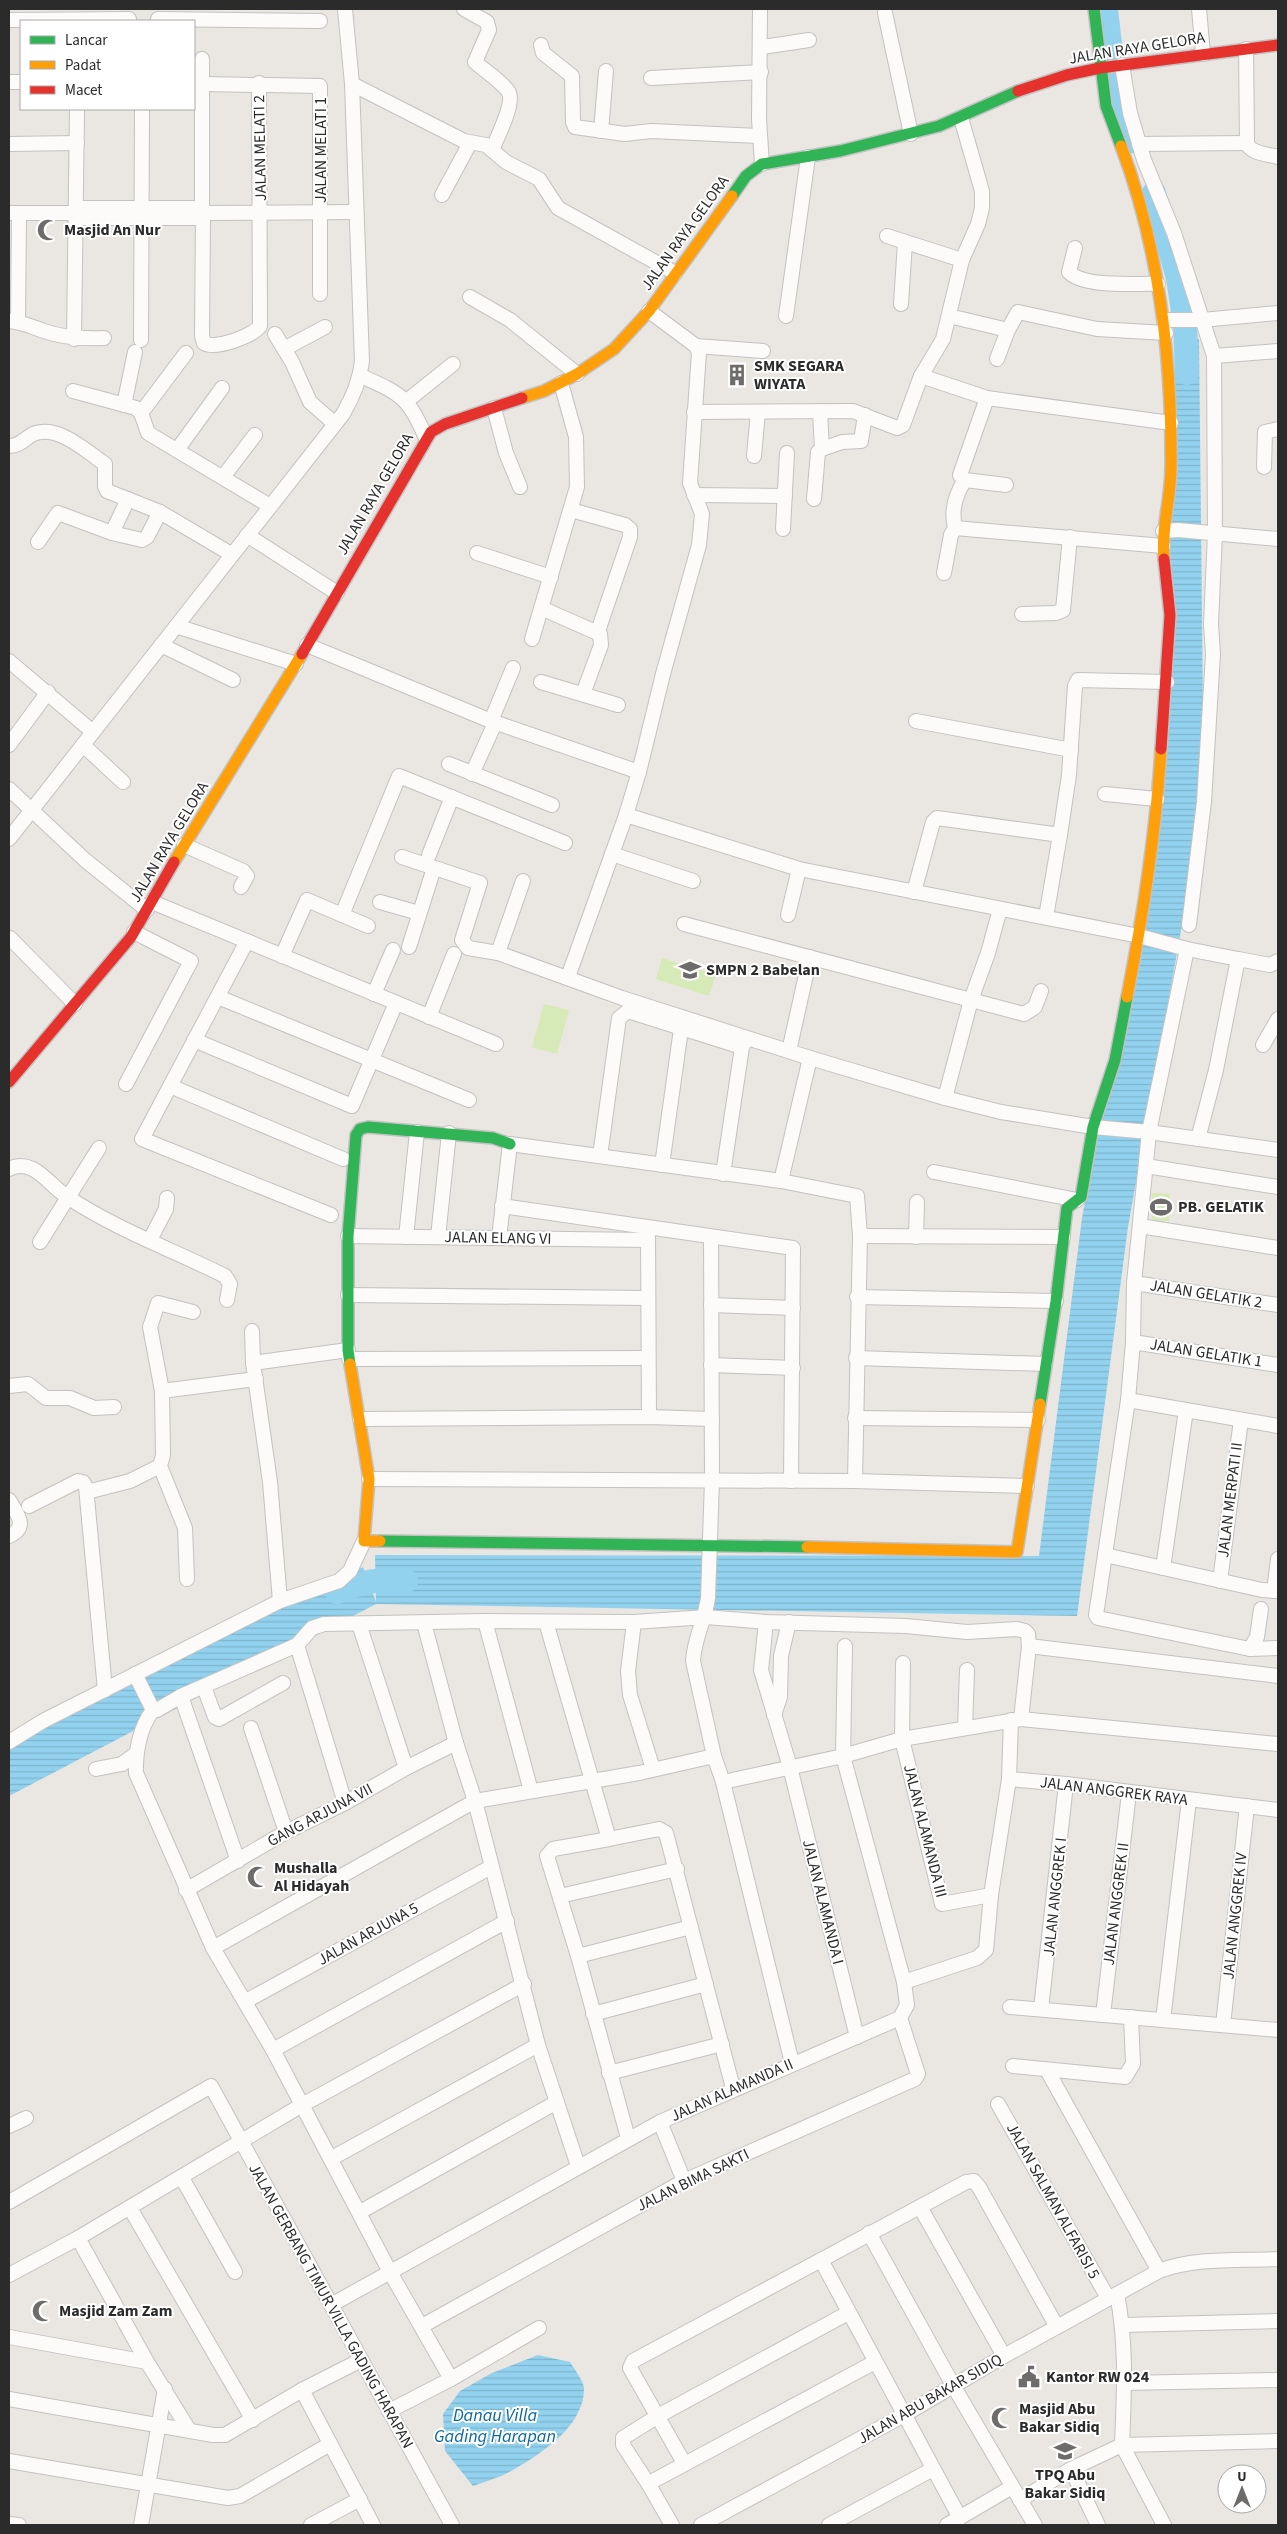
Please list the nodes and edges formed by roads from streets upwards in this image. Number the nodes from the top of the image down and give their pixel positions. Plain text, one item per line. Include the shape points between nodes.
1 (345, 9) edge
2 (464, 9) edge
3 (760, 9) edge
4 (1094, 9) edge
5 (1200, 9) edge
6 (885, 13) dead end
7 (131, 16) edge
8 (156, 16) edge
9 (9, 20) edge
10 (320, 21) dead end
11 (809, 40) dead end
12 (541, 45) dead end
13 (1278, 45) edge
14 (762, 47) junction
15 (1246, 49) junction
16 (1203, 54) junction
17 (202, 59) dead end
18 (1112, 66) junction
19 (606, 71) dead end
20 (761, 72) junction
21 (651, 78) dead end
22 (259, 83) junction
23 (203, 84) junction
24 (352, 84) junction
25 (77, 110) edge
26 (142, 110) edge
27 (961, 118) junction
28 (601, 131) junction
29 (911, 134) junction
30 (760, 136) junction
31 (77, 143) junction
32 (470, 143) junction
33 (1247, 143) junction
34 (9, 144) edge
35 (1139, 144) junction
36 (492, 150) junction
37 (808, 157) junction
38 (1278, 157) edge
39 (762, 164) junction
40 (442, 195) dead end
41 (356, 212) junction
42 (14, 213) edge
43 (76, 213) junction
44 (141, 213) junction
45 (203, 213) junction
46 (261, 213) junction
47 (321, 213) junction
48 (887, 236) dead end
49 (904, 242) junction
50 (1075, 248) dead end
51 (962, 260) junction
52 (675, 273) junction
53 (1158, 284) junction
54 (320, 294) dead end
55 (470, 297) dead end
56 (901, 304) dead end
57 (648, 311) junction
58 (1278, 314) edge
59 (786, 316) dead end
60 (949, 316) junction
61 (1200, 320) junction
62 (13, 321) edge
63 (1167, 324) junction
64 (325, 328) dead end
65 (1008, 330) junction
66 (274, 334) dead end
67 (104, 338) dead end
68 (74, 339) junction
69 (696, 346) junction
70 (284, 349) junction
71 (1278, 351) edge
72 (763, 352) dead end
73 (186, 353) dead end
74 (1214, 356) junction
75 (998, 360) dead end
76 (453, 364) dead end
77 (577, 374) junction
78 (361, 376) junction
79 (921, 376) junction
80 (561, 383) junction
81 (222, 388) dead end
82 (73, 391) dead end
83 (987, 398) junction
84 (408, 400) junction
85 (124, 405) junction
86 (494, 408) junction
87 (820, 411) junction
88 (694, 412) junction
89 (758, 412) junction
90 (140, 413) junction
91 (865, 415) junction
92 (1171, 423) junction
93 (335, 424) junction
94 (1278, 429) edge
95 (255, 435) dead end
96 (426, 438) junction
97 (9, 446) edge
98 (822, 449) junction
99 (177, 450) junction
100 (787, 453) dead end
101 (754, 456) dead end
102 (1264, 467) dead end
103 (223, 477) junction
104 (965, 480) junction
105 (1006, 484) dead end
106 (520, 487) dead end
107 (694, 495) junction
108 (785, 496) junction
109 (128, 499) junction
110 (814, 499) dead end
111 (270, 506) junction
112 (571, 510) junction
113 (160, 512) junction
114 (955, 528) junction
115 (783, 529) dead end
116 (1164, 531) junction
117 (112, 533) junction
118 (1215, 533) junction
119 (247, 535) junction
120 (1070, 537) junction
121 (1278, 539) edge
122 (38, 542) dead end
123 (1163, 546) junction
124 (477, 553) dead end
125 (231, 554) junction
126 (944, 573) dead end
127 (551, 577) junction
128 (337, 593) junction
129 (541, 608) junction
130 (1022, 614) dead end
131 (176, 626) junction
132 (598, 631) junction
133 (532, 638) dead end
134 (161, 645) junction
135 (307, 645) junction
136 (9, 660) edge
137 (296, 664) junction
138 (514, 668) dead end
139 (233, 680) dead end
140 (541, 682) dead end
141 (1167, 682) junction
142 (48, 692) junction
143 (584, 694) junction
144 (618, 705) dead end
145 (916, 721) dead end
146 (493, 722) junction
147 (93, 732) junction
148 (9, 745) edge
149 (83, 746) junction
150 (1071, 750) junction
151 (449, 764) dead end
152 (639, 772) junction
153 (472, 774) junction
154 (123, 782) dead end
155 (9, 789) edge
156 (1105, 794) dead end
157 (452, 798) junction
158 (1157, 799) junction
159 (552, 805) dead end
160 (31, 810) junction
161 (626, 815) junction
162 (1060, 835) junction
163 (9, 839) edge
164 (565, 843) dead end
165 (184, 845) junction
166 (612, 854) junction
167 (402, 857) dead end
168 (432, 862) junction
169 (799, 869) junction
170 (523, 881) dead end
171 (693, 881) dead end
172 (241, 887) dead end
173 (914, 892) junction
174 (380, 902) dead end
175 (149, 906) junction
176 (1000, 908) junction
177 (419, 914) junction
178 (342, 915) junction
179 (788, 915) dead end
180 (1046, 917) junction
181 (684, 924) dead end
182 (1189, 925) dead end
183 (368, 926) dead end
184 (134, 932) junction
185 (1142, 937) junction
186 (10, 938) edge
187 (247, 941) junction
188 (409, 946) dead end
189 (1187, 949) junction
190 (393, 950) dead end
191 (498, 953) junction
192 (454, 954) dead end
193 (282, 956) junction
194 (810, 957) junction
195 (1238, 960) junction
196 (1278, 961) edge
197 (568, 977) junction
198 (1041, 991) dead end
199 (374, 994) junction
200 (218, 997) junction
201 (971, 1000) junction
202 (396, 1003) junction
203 (76, 1004) junction
204 (429, 1017) junction
205 (1278, 1019) edge
206 (681, 1029) junction
207 (194, 1040) junction
208 (744, 1042) junction
209 (496, 1044) dead end
210 (1263, 1045) dead end
211 (789, 1051) junction
212 (810, 1058) junction
213 (372, 1060) junction
214 (9, 1082) edge
215 (126, 1084) dead end
216 (170, 1086) junction
217 (945, 1098) junction
218 (469, 1100) dead end
219 (1093, 1127) junction
220 (417, 1132) junction
221 (1149, 1132) junction
222 (449, 1133) junction
223 (1198, 1139) junction
224 (510, 1144) junction
225 (99, 1148) dead end
226 (1278, 1150) edge
227 (600, 1156) junction
228 (343, 1159) dead end
229 (662, 1165) junction
230 (1146, 1166) junction
231 (9, 1168) edge
232 (934, 1172) dead end
233 (723, 1174) junction
234 (782, 1181) junction
235 (1278, 1187) edge
236 (67, 1197) junction
237 (167, 1198) dead end
238 (1077, 1200) junction
239 (917, 1202) dead end
240 (502, 1206) junction
241 (331, 1216) dead end
242 (1140, 1226) junction
243 (648, 1234) junction
244 (348, 1236) junction
245 (860, 1236) junction
246 (406, 1237) junction
247 (711, 1237) junction
248 (916, 1237) junction
249 (1063, 1237) junction
250 (438, 1238) junction
251 (498, 1238) junction
252 (150, 1240) junction
253 (40, 1242) dead end
254 (1278, 1248) edge
255 (1134, 1283) junction
256 (348, 1295) junction
257 (857, 1297) junction
258 (647, 1298) junction
259 (227, 1300) dead end
260 (1056, 1300) junction
261 (711, 1305) junction
262 (1278, 1305) edge
263 (793, 1308) junction
264 (193, 1312) dead end
265 (252, 1332) dead end
266 (1133, 1342) junction
267 (349, 1354) junction
268 (647, 1358) junction
269 (856, 1358) junction
270 (253, 1362) junction
271 (1046, 1364) junction
272 (1278, 1364) edge
273 (712, 1365) junction
274 (792, 1368) junction
275 (256, 1379) junction
276 (9, 1386) edge
277 (162, 1392) junction
278 (1128, 1400) junction
279 (114, 1407) dead end
280 (1186, 1410) junction
281 (648, 1416) junction
282 (855, 1418) junction
283 (360, 1419) junction
284 (712, 1419) junction
285 (1038, 1420) junction
286 (1241, 1420) junction
287 (1278, 1426) edge
288 (160, 1466) junction
289 (369, 1479) junction
290 (712, 1480) junction
291 (792, 1481) junction
292 (855, 1481) junction
293 (1027, 1486) junction
294 (87, 1492) junction
295 (9, 1500) edge
296 (29, 1506) dead end
297 (9, 1536) edge
298 (364, 1541) junction
299 (709, 1544) junction
300 (1105, 1555) junction
301 (1278, 1560) edge
302 (1163, 1568) junction
303 (188, 1579) dead end
304 (1220, 1581) junction
305 (1276, 1591) edge
306 (280, 1601) junction
307 (1261, 1609) dead end
308 (706, 1617) junction
309 (485, 1621) junction
310 (546, 1622) junction
311 (634, 1622) junction
312 (766, 1622) junction
313 (789, 1622) junction
314 (424, 1623) junction
315 (359, 1624) junction
316 (297, 1645) junction
317 (845, 1646) dead end
318 (1029, 1646) junction
319 (1278, 1648) edge
320 (1250, 1649) junction
321 (903, 1663) dead end
322 (967, 1670) dead end
323 (1278, 1676) edge
324 (282, 1683) dead end
325 (204, 1687) junction
326 (105, 1690) junction
327 (144, 1691) junction
328 (181, 1696) junction
329 (774, 1715) junction
330 (1016, 1719) junction
331 (251, 1728) dead end
332 (965, 1728) junction
333 (902, 1739) junction
334 (9, 1742) edge
335 (456, 1743) junction
336 (1278, 1744) edge
337 (137, 1753) junction
338 (714, 1756) junction
339 (843, 1756) junction
340 (790, 1767) junction
341 (406, 1768) junction
342 (96, 1769) dead end
343 (653, 1769) junction
344 (1009, 1779) junction
345 (592, 1780) junction
346 (723, 1782) junction
347 (1066, 1784) junction
348 (530, 1791) junction
349 (1129, 1793) junction
350 (1189, 1800) junction
351 (475, 1801) junction
352 (345, 1803) junction
353 (1247, 1806) junction
354 (1278, 1810) edge
355 (286, 1832) junction
356 (609, 1839) junction
357 (238, 1861) junction
358 (491, 1867) junction
359 (677, 1869) junction
360 (186, 1890) junction
361 (991, 1895) junction
362 (560, 1896) junction
363 (507, 1921) junction
364 (691, 1927) junction
365 (213, 1948) junction
366 (578, 1956) junction
367 (904, 1982) junction
368 (524, 1984) junction
369 (706, 1984) junction
370 (246, 2001) junction
371 (1010, 2007) dead end
372 (1041, 2010) junction
373 (593, 2014) junction
374 (1103, 2015) junction
375 (900, 2018) junction
376 (1131, 2018) junction
377 (1163, 2020) junction
378 (1223, 2026) junction
379 (1278, 2030) edge
380 (856, 2037) junction
381 (722, 2044) junction
382 (538, 2045) junction
383 (274, 2050) junction
384 (792, 2064) junction
385 (1013, 2066) dead end
386 (1047, 2070) junction
387 (609, 2073) junction
388 (733, 2088) junction
389 (557, 2102) junction
390 (998, 2104) dead end
391 (302, 2105) junction
392 (26, 2118) dead end
393 (660, 2122) junction
394 (9, 2126) edge
395 (628, 2138) junction
396 (242, 2142) junction
397 (332, 2158) junction
398 (578, 2166) junction
399 (182, 2178) junction
400 (684, 2181) junction
401 (9, 2202) edge
402 (920, 2207) junction
403 (130, 2208) junction
404 (360, 2212) junction
405 (869, 2233) junction
406 (78, 2238) junction
407 (1278, 2259) edge
408 (821, 2260) junction
409 (1159, 2271) junction
410 (235, 2272) dead end
411 (390, 2272) junction
412 (9, 2276) edge
413 (1112, 2296) junction
414 (331, 2305) junction
415 (848, 2313) junction
416 (1278, 2321) edge
417 (422, 2326) junction
418 (1123, 2326) junction
419 (1057, 2327) junction
420 (538, 2328) dead end
421 (9, 2337) edge
422 (1004, 2356) junction
423 (361, 2360) junction
424 (147, 2362) junction
425 (875, 2362) junction
426 (451, 2379) junction
427 (1278, 2380) edge
428 (1125, 2383) junction
429 (954, 2387) junction
430 (165, 2389) junction
431 (302, 2390) junction
432 (9, 2399) edge
433 (389, 2411) junction
434 (904, 2415) junction
435 (658, 2416) junction
436 (253, 2420) junction
437 (160, 2425) junction
438 (188, 2430) junction
439 (1278, 2441) edge
440 (330, 2444) junction
441 (1122, 2445) junction
442 (9, 2462) edge
443 (684, 2463) junction
444 (933, 2469) junction
445 (1071, 2469) junction
446 (149, 2484) junction
447 (649, 2485) junction
448 (1012, 2487) junction
449 (360, 2499) junction
450 (1020, 2500) junction
451 (960, 2518) junction
452 (9, 2524) edge
453 (19, 2525) edge
454 (141, 2525) edge
455 (311, 2525) edge
456 (373, 2525) edge
457 (452, 2525) edge
458 (672, 2525) edge
459 (701, 2525) edge
460 (829, 2525) edge
461 (947, 2525) edge
462 (1035, 2525) edge
463 (1098, 2525) edge
464 (1164, 2525) edge

1 - 24 street
2 - 36 street via 488,22 490,30 475,62 508,91 511,98
3 - 14 street
4 - 18 street
5 - 16 street
6 - 29 street
7 - 9 street
8 - 10 street
11 - 14 street
12 - 28 street via 544,53 572,76 574,125
13 - 15 street, JALAN RAYA GELORA
14 - 20 street
15 - 16 street, JALAN RAYA GELORA
15 - 33 street
16 - 18 street, JALAN RAYA GELORA
17 - 23 street
18 - 27 street, JALAN RAYA GELORA via 1030,86
18 - 35 street
18 - 53 street via 1106,106 1130,170
19 - 28 street
20 - 21 street
20 - 30 street
22 - 23 street, JALAN MELATI 1
22 - 46 street, JALAN MELATI 2
22 - 47 street, JALAN MELATI 1 via 320,86
23 - 45 street
24 - 32 street
24 - 41 street
25 - 31 street
26 - 44 street
27 - 29 street, JALAN RAYA GELORA
27 - 51 street via 982,198 978,224
28 - 30 street
29 - 37 street, JALAN RAYA GELORA
30 - 39 street
31 - 34 street
31 - 43 street
32 - 36 street via 486,145
32 - 40 street
33 - 35 street
33 - 38 street via 1252,151
35 - 61 street via 1174,233
36 - 52 street via 506,162 539,179 558,208
37 - 39 street, JALAN RAYA GELORA
37 - 59 street
39 - 52 street, JALAN RAYA GELORA via 746,176
41 - 47 street
41 - 78 street
42 - 43 street
42 - 62 street
43 - 44 street
43 - 68 street
44 - 45 street
44 - 85 street via 138,346
45 - 46 street
45 - 46 street, JALAN MELATI 2 via 202,336 206,345 216,346 253,333 260,326
46 - 47 street
47 - 54 street
48 - 49 street
49 - 51 street
49 - 56 street
50 - 53 street via 1069,272 1073,276 1093,282
51 - 60 street
52 - 57 street, JALAN RAYA GELORA
53 - 63 street
55 - 77 street via 510,320
57 - 69 street
57 - 77 street, JALAN RAYA GELORA via 614,349
58 - 61 street
60 - 65 street
60 - 79 street via 942,339
61 - 63 street
61 - 74 street
62 - 68 street
63 - 65 street via 1097,329 1025,312 1016,314
63 - 92 street
64 - 70 street
65 - 75 street
66 - 70 street
67 - 68 street
69 - 72 street
69 - 88 street via 700,358
70 - 93 street via 310,402
71 - 74 street
73 - 90 street
74 - 118 street
76 - 84 street
77 - 80 street, JALAN RAYA GELORA
78 - 84 street
78 - 93 street via 350,403
79 - 83 street
79 - 91 street via 901,427
80 - 86 street, JALAN RAYA GELORA
80 - 112 street via 576,437 577,487
81 - 99 street
82 - 85 street
83 - 92 street
83 - 104 street via 961,468 960,475
84 - 96 street
85 - 90 street via 136,408
86 - 96 street, JALAN RAYA GELORA via 445,424
86 - 106 street
87 - 89 street
87 - 91 street via 853,411
87 - 98 street
88 - 89 street
88 - 107 street via 690,483
89 - 101 street
90 - 99 street via 148,433
91 - 98 street via 862,441 842,442
92 - 116 street via 1171,469
93 - 111 street
94 - 102 street via 1265,432
95 - 103 street
96 - 128 street, JALAN RAYA GELORA
97 - 109 street via 46,432 74,442 105,464 106,490
98 - 110 street via 818,452
99 - 103 street
100 - 108 street
103 - 111 street
104 - 105 street
104 - 114 street via 956,498
107 - 108 street
107 - 152 street via 702,514 699,545
108 - 115 street
109 - 113 street
109 - 117 street
111 - 119 street
112 - 127 street
112 - 132 street via 625,525 630,530
113 - 117 street via 145,539
113 - 125 street
114 - 120 street
114 - 126 street via 950,535
116 - 118 street
116 - 123 street
117 - 122 street via 58,514
118 - 121 street
118 - 182 street via 1213,654 1206,774
119 - 125 street
119 - 128 street
120 - 123 street
120 - 130 street via 1063,610
123 - 141 street via 1170,615
124 - 127 street
125 - 131 street
127 - 129 street
128 - 135 street, JALAN RAYA GELORA
129 - 132 street
129 - 133 street
131 - 134 street
131 - 137 street
132 - 143 street via 600,645
134 - 139 street
134 - 147 street
135 - 137 street, JALAN RAYA GELORA
135 - 146 street
136 - 142 street
137 - 165 street, JALAN RAYA GELORA
138 - 146 street
140 - 143 street
141 - 150 street via 1078,680
141 - 158 street
142 - 147 street
142 - 148 street
143 - 144 street
145 - 150 street
146 - 152 street
146 - 153 street
147 - 149 street
149 - 154 street
149 - 160 street
150 - 162 street
151 - 153 street
152 - 161 street
153 - 159 street
155 - 160 street
156 - 158 street
157 - 164 street
157 - 168 street
157 - 178 street via 399,776
158 - 185 street
160 - 163 street
160 - 175 street via 85,860
161 - 166 street
161 - 169 street
162 - 173 street via 937,818 933,822
162 - 180 street
165 - 172 street via 243,871 247,876
165 - 175 street, JALAN RAYA GELORA
166 - 171 street
166 - 197 street
167 - 168 street
168 - 177 street
168 - 191 street via 480,884 462,940 468,948
169 - 173 street
169 - 179 street
170 - 191 street
173 - 176 street
174 - 177 street
175 - 184 street, JALAN RAYA GELORA
175 - 187 street
176 - 180 street
176 - 201 street
177 - 188 street
178 - 183 street
178 - 193 street via 306,900
180 - 185 street
181 - 194 street
184 - 203 street, JALAN RAYA GELORA
184 - 215 street via 191,961
185 - 189 street
185 - 219 street via 1115,1060
186 - 203 street
187 - 193 street
187 - 200 street
189 - 195 street
189 - 221 street
190 - 199 street
191 - 197 street
192 - 204 street
193 - 199 street
194 - 201 street
194 - 211 street
195 - 196 street via 1270,965
195 - 223 street via 1216,1070
197 - 208 street
198 - 201 street via 1035,1008 1024,1014
199 - 202 street
200 - 207 street
200 - 213 street
201 - 217 street
202 - 204 street
202 - 213 street
203 - 214 street, JALAN RAYA GELORA
204 - 209 street
205 - 210 street
206 - 208 street
206 - 227 street via 628,1011 621,1015
206 - 229 street
207 - 213 street via 352,1106
207 - 216 street
208 - 211 street
208 - 233 street
211 - 212 street
212 - 217 street
212 - 234 street
213 - 218 street
216 - 228 street
216 - 241 street via 142,1139
217 - 219 street via 1001,1112
219 - 221 street
219 - 238 street via 1081,1197
220 - 222 street
220 - 244 street via 368,1127 358,1131
220 - 246 street
221 - 223 street
221 - 230 street
222 - 224 street via 493,1138
222 - 250 street
223 - 226 street
224 - 227 street
224 - 240 street
225 - 236 street
227 - 229 street
229 - 233 street
230 - 235 street
230 - 242 street
231 - 236 street via 16,1165 32,1168
232 - 238 street
233 - 234 street
234 - 245 street via 857,1196
236 - 252 street
236 - 253 street
237 - 252 street via 166,1208
238 - 249 street via 1067,1208
239 - 248 street
240 - 243 street
240 - 251 street
242 - 254 street
242 - 255 street
243 - 247 street
243 - 251 street, JALAN ELANG VI
243 - 258 street
244 - 246 street, JALAN ELANG VI
244 - 256 street
245 - 248 street
245 - 257 street
246 - 250 street, JALAN ELANG VI
247 - 261 street
247 - 263 street via 793,1248
248 - 249 street
249 - 260 street
250 - 251 street, JALAN ELANG VI
252 - 259 street via 225,1276 230,1284
255 - 262 street, JALAN GELATIK 2
255 - 266 street
256 - 258 street
256 - 267 street
257 - 260 street
257 - 269 street
258 - 268 street
260 - 271 street
261 - 263 street
261 - 273 street
263 - 274 street
264 - 277 street via 158,1303 150,1327
265 - 270 street
266 - 272 street, JALAN GELATIK 1
266 - 278 street
267 - 268 street
267 - 270 street
267 - 283 street
268 - 281 street
269 - 271 street
269 - 282 street
270 - 275 street
271 - 285 street
273 - 274 street
273 - 284 street
274 - 291 street
275 - 277 street
275 - 306 street via 270,1482
276 - 279 street via 28,1384 46,1398 70,1398 94,1408
277 - 288 street via 163,1455
278 - 280 street
278 - 300 street
280 - 286 street
280 - 302 street
281 - 283 street
281 - 284 street
282 - 285 street
282 - 292 street
283 - 289 street
284 - 290 street
285 - 293 street
286 - 287 street
286 - 304 street, JALAN MERPATI II
288 - 294 street via 130,1481
288 - 303 street via 186,1528
289 - 290 street
289 - 298 street
290 - 291 street
290 - 299 street
291 - 292 street
292 - 293 street
293 - 299 street via 1017,1552
294 - 296 street via 83,1482 78,1481
294 - 326 street
295 - 297 street via 21,1525
298 - 299 street
298 - 306 street via 345,1577
299 - 308 street
300 - 302 street
300 - 320 street via 1095,1611 1098,1618
301 - 305 street
302 - 304 street
304 - 305 street
306 - 327 street
307 - 320 street via 1257,1637
308 - 311 street
308 - 312 street
308 - 338 street via 694,1648 693,1661
309 - 310 street
309 - 314 street
309 - 348 street
310 - 311 street
310 - 345 street
311 - 343 street via 628,1671 630,1695
312 - 313 street
312 - 329 street, JALAN ALAMANDA I via 760,1670
313 - 318 street via 906,1626 966,1632 1017,1629 1028,1634
313 - 329 street via 781,1656 780,1697
314 - 315 street
314 - 335 street
315 - 316 street via 324,1624 312,1628
315 - 341 street
316 - 325 street
316 - 352 street
317 - 339 street
318 - 323 street
318 - 330 street
319 - 320 street
321 - 333 street
322 - 332 street
324 - 325 street via 219,1719 215,1717
325 - 328 street
326 - 327 street
326 - 334 street
327 - 328 street via 159,1709
327 - 337 street
328 - 357 street
329 - 340 street, JALAN ALAMANDA I
330 - 332 street
330 - 336 street
330 - 344 street
331 - 355 street
332 - 333 street
333 - 339 street
333 - 361 street, JALAN ALAMANDA III via 942,1904
335 - 341 street, GANG ARJUNA VII
335 - 351 street
337 - 342 street via 122,1764
337 - 360 street via 136,1773
338 - 343 street
338 - 346 street
339 - 340 street
339 - 367 street
340 - 346 street
340 - 380 street, JALAN ALAMANDA I
341 - 352 street, GANG ARJUNA VII
343 - 345 street
344 - 347 street, JALAN ANGGREK RAYA
344 - 361 street
345 - 348 street
345 - 356 street
346 - 384 street
347 - 349 street, JALAN ANGGREK RAYA
347 - 372 street, JALAN ANGGREK I
348 - 351 street
349 - 350 street, JALAN ANGGREK RAYA
349 - 374 street, JALAN ANGGREK II
350 - 353 street, JALAN ANGGREK RAYA
350 - 377 street
351 - 358 street
351 - 365 street
352 - 355 street, GANG ARJUNA VII
353 - 354 street, JALAN ANGGREK RAYA
353 - 378 street, JALAN ANGGREK IV
355 - 357 street, GANG ARJUNA VII
356 - 359 street via 663,1830
356 - 362 street via 550,1850 547,1856
357 - 360 street, GANG ARJUNA VII
358 - 363 street
358 - 370 street, JALAN ARJUNA 5
359 - 362 street
359 - 364 street
360 - 365 street
361 - 367 street via 988,1942 982,1956
362 - 366 street
363 - 368 street
363 - 383 street
364 - 366 street
364 - 369 street
365 - 370 street
366 - 373 street
367 - 375 street via 907,2005
368 - 382 street
368 - 391 street
369 - 373 street
369 - 381 street
370 - 383 street
371 - 372 street
372 - 374 street
373 - 387 street
374 - 376 street
375 - 380 street, JALAN ALAMANDA II
375 - 400 street, JALAN BIMA SAKTI via 918,2074 915,2080
376 - 377 street
376 - 386 street via 1133,2064 1127,2076
377 - 378 street
378 - 379 street
380 - 384 street, JALAN ALAMANDA II
381 - 387 street
381 - 388 street
382 - 389 street
382 - 397 street
383 - 391 street
384 - 388 street, JALAN ALAMANDA II
385 - 386 street
386 - 409 street
387 - 395 street
388 - 393 street, JALAN ALAMANDA II
389 - 398 street
389 - 404 street
390 - 413 street, JALAN SALMAN ALFARISI 5
391 - 396 street
391 - 397 street
392 - 394 street
393 - 395 street, JALAN ALAMANDA II
393 - 400 street
395 - 398 street, JALAN ALAMANDA II
396 - 399 street
396 - 401 street, JALAN GERBANG TIMUR VILLA GADING HARAPAN via 211,2086
396 - 414 street, JALAN GERBANG TIMUR VILLA GADING HARAPAN
397 - 404 street
398 - 411 street, JALAN ALAMANDA II
399 - 403 street
399 - 410 street
400 - 417 street, JALAN BIMA SAKTI
402 - 405 street
402 - 419 street via 966,2182 974,2181
402 - 422 street
403 - 406 street
403 - 436 street
404 - 411 street
405 - 408 street
405 - 429 street
406 - 412 street
406 - 424 street
407 - 409 street, JALAN ABU BAKAR SIDIQ via 1199,2262 1174,2265
408 - 415 street
408 - 435 street via 633,2361 630,2368
409 - 413 street, JALAN ABU BAKAR SIDIQ
411 - 414 street, JALAN ALAMANDA II
411 - 417 street
413 - 418 street, JALAN SALMAN ALFARISI 5
413 - 419 street, JALAN ABU BAKAR SIDIQ
414 - 423 street, JALAN GERBANG TIMUR VILLA GADING HARAPAN
415 - 425 street
415 - 435 street
416 - 418 street
417 - 426 street
418 - 428 street, JALAN SALMAN ALFARISI 5
419 - 422 street, JALAN ABU BAKAR SIDIQ
420 - 426 street
421 - 424 street
422 - 429 street, JALAN ABU BAKAR SIDIQ
423 - 431 street
423 - 433 street, JALAN GERBANG TIMUR VILLA GADING HARAPAN
424 - 430 street
425 - 434 street
425 - 443 street
426 - 433 street
427 - 428 street
428 - 441 street, JALAN SALMAN ALFARISI 5
429 - 434 street, JALAN ABU BAKAR SIDIQ
429 - 448 street
430 - 437 street
430 - 438 street
431 - 436 street
431 - 440 street
432 - 437 street
433 - 457 street, JALAN GERBANG TIMUR VILLA GADING HARAPAN
434 - 444 street
434 - 459 street, JALAN ABU BAKAR SIDIQ
435 - 443 street
435 - 447 street via 623,2438 624,2445
436 - 438 street via 226,2434
437 - 438 street
437 - 446 street
439 - 441 street
440 - 446 street via 234,2497
440 - 449 street
441 - 445 street
441 - 464 street
442 - 446 street
443 - 447 street
444 - 451 street
444 - 460 street
445 - 450 street
445 - 463 street
446 - 454 street
447 - 458 street
448 - 450 street
448 - 451 street
449 - 455 street
449 - 456 street
450 - 462 street
451 - 461 street
452 - 453 street

